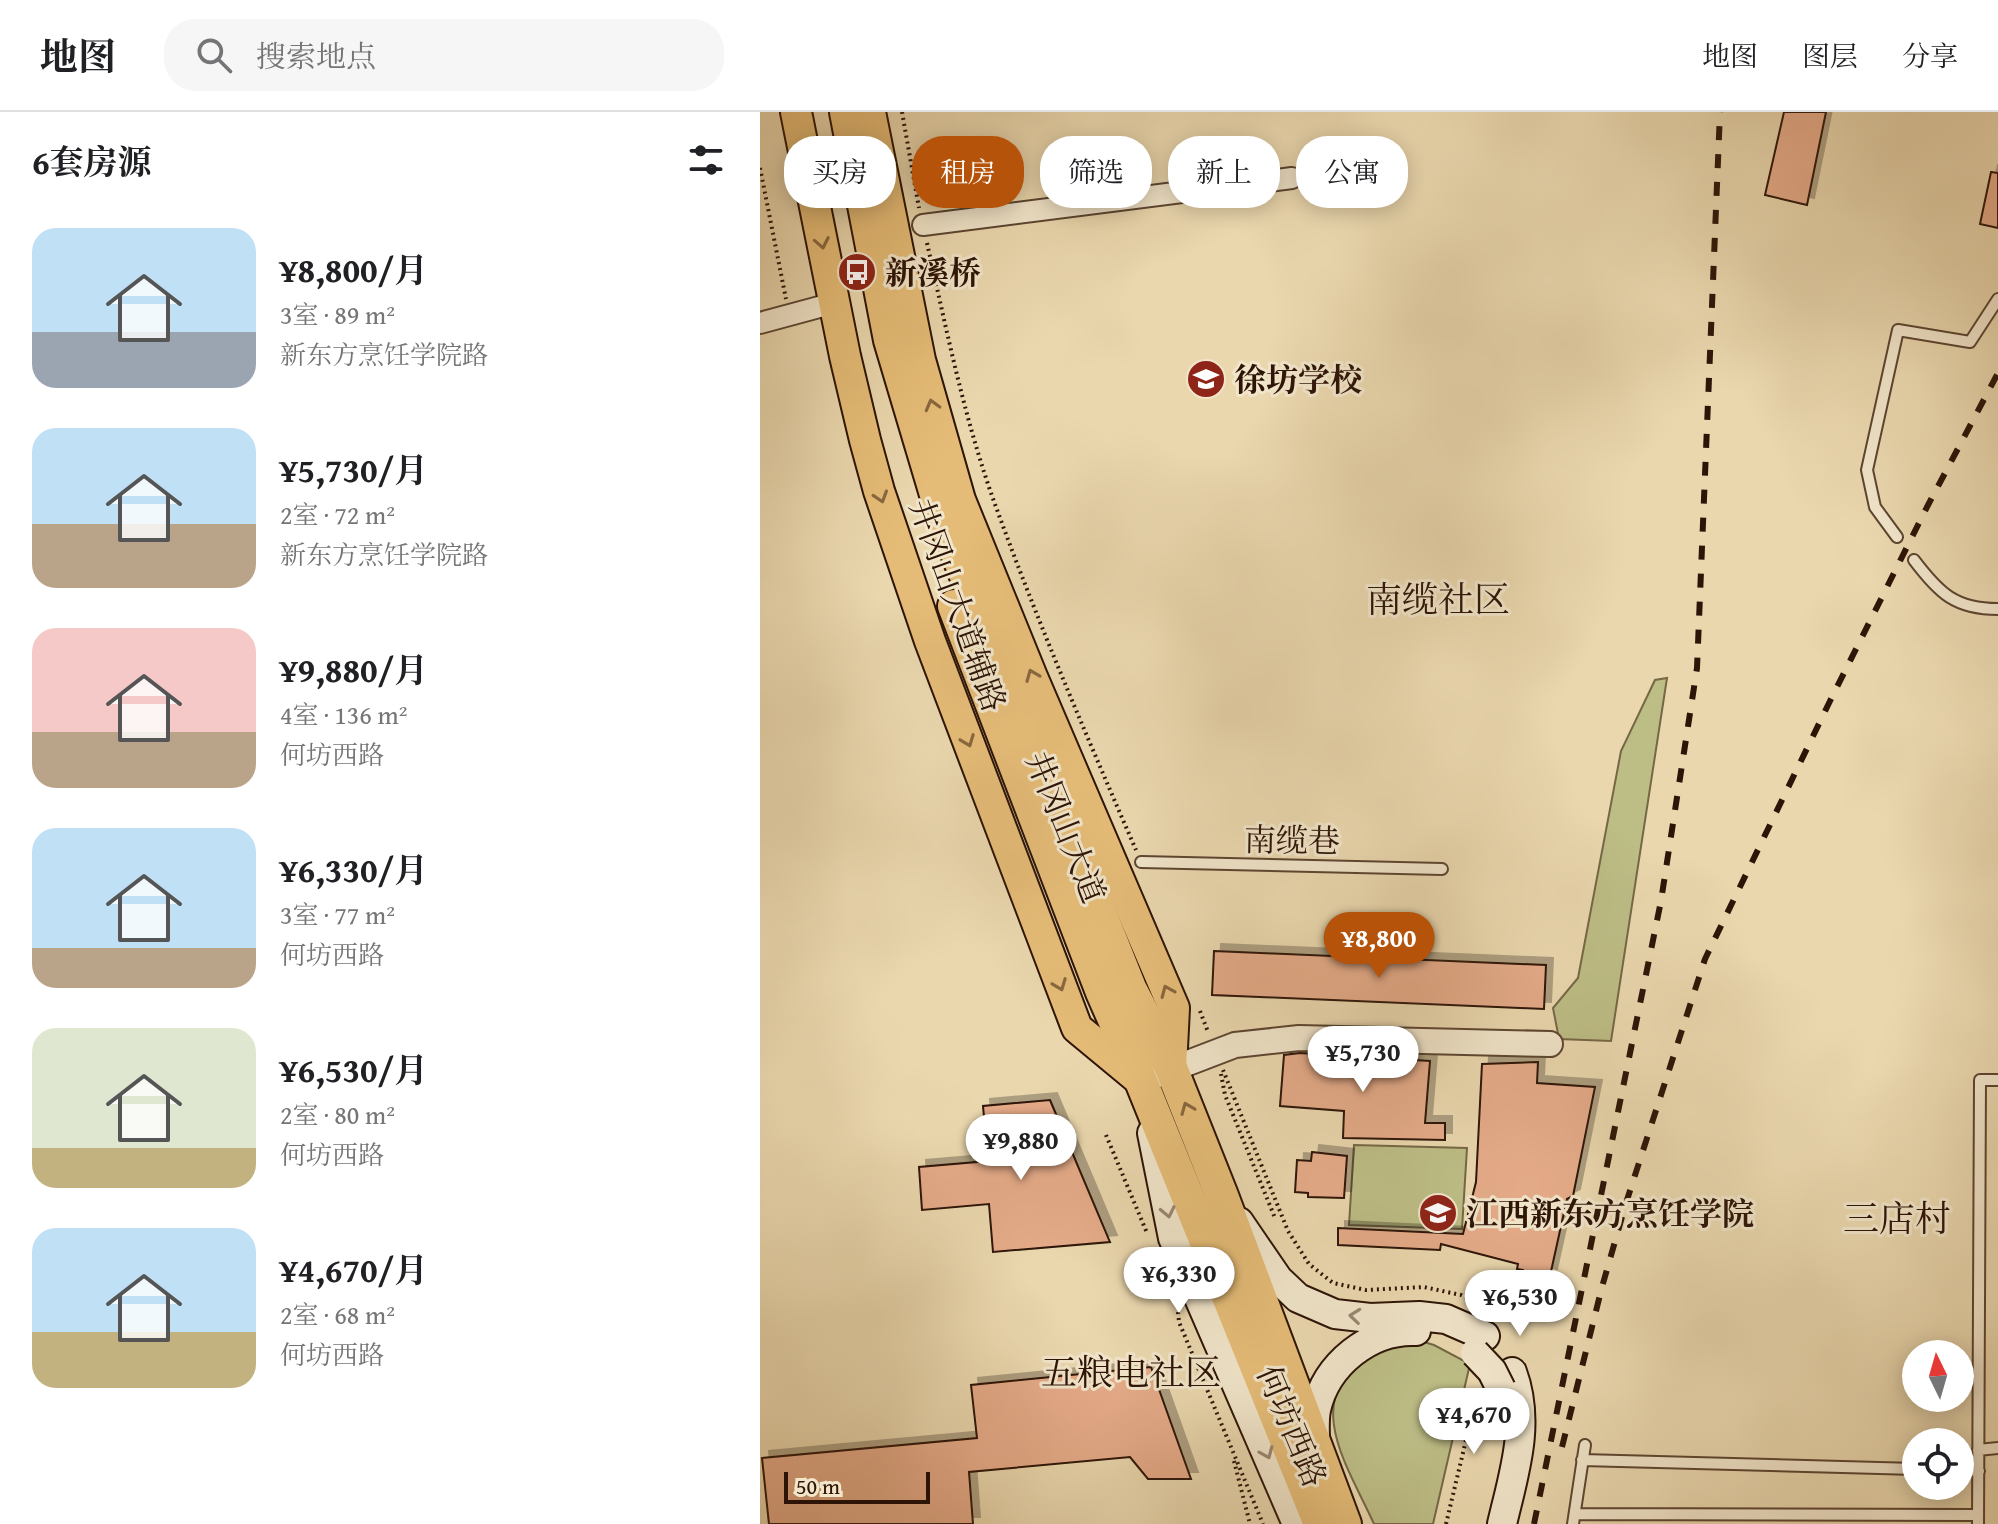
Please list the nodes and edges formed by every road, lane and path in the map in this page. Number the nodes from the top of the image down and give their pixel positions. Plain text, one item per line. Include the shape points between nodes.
1 (796, 112) edge
2 (827, 112) edge
3 (846, 112) edge
4 (870, 112) edge
5 (902, 112) edge
6 (760, 168) edge
7 (1292, 178) dead end
8 (923, 225) junction
9 (1998, 299) edge
10 (834, 303) junction
11 (790, 315) junction
12 (760, 323) edge
13 (1897, 537) dead end
14 (1914, 560) dead end
15 (1998, 609) edge
16 (1141, 862) joint
17 (1442, 869) dead end
18 (1196, 1001) dead end
19 (1550, 1044) dead end
20 (1216, 1052) junction
21 (1171, 1068) junction
22 (1998, 1080) edge
23 (1141, 1081) junction
24 (1231, 1089) dead end
25 (1225, 1095) dead end
26 (1106, 1135) dead end
27 (1222, 1196) junction
28 (1275, 1218) dead end
29 (1152, 1246) dead end
30 (1480, 1344) junction
31 (1506, 1380) junction
32 (1314, 1443) junction
33 (1585, 1445) dead end
34 (1231, 1447) dead end
35 (1998, 1448) edge
36 (1978, 1450) junction
37 (1582, 1460) junction
38 (1902, 1469) edge
39 (1974, 1471) edge
40 (1979, 1471) junction
41 (1574, 1519) edge
42 (1978, 1519) edge
43 (1250, 1524) edge
44 (1297, 1524) edge
45 (1320, 1524) edge
46 (1345, 1524) edge
47 (1484, 1524) edge
48 (1502, 1524) edge

1 -> 10 main road, 井冈山大道辅路
2 - 23 highway, 井冈山大道 via 870,344 918,513
3 - 21 highway, 井冈山大道 via 890,340 943,518 1130,988
21 -> 4 main road, 井冈山大道辅路 via 1174,1008 960,500 920,360
5 - 8 path
6 - 11 path
7 - 8 street
8 - 16 path via 964,405 996,507
9 - 13 lane via 1970,342 1898,330 1867,470 1875,507
10 - 11 street
10 -> 23 main road, 井冈山大道辅路 via 879,491 930,641 1077,1028
11 - 12 street
14 - 15 lane via 1932,585 1956,603
16 - 17 lane, 南缆巷
18 - 20 path
19 - 20 street via 1299,1038
20 - 21 street
20 - 24 path
21 - 23 street
27 -> 21 highway, 井冈山大道
22 - 36 lane via 1980,1080
23 -> 44 main road, 何坊西路 via 1173,1238
23 - 45 highway, 井冈山大道
25 - 28 path
26 - 29 path
30 -> 27 main road, 何坊西路 via 1446,1319 1335,1314 1298,1298 1278,1279
27 - 32 highway, 井冈山大道
30 - 31 main road, 何坊西路, bridge via 1492,1371
30 - 32 main road, 何坊西路 via 1411,1331 1353,1349 1329,1379 1316,1409
31 - 47 main road, 何坊西路 via 1505,1430
31 - 48 main road, 何坊西路 via 1519,1392 1522,1412
32 - 46 highway, 井冈山大道
33 - 37 lane
34 - 43 path
35 - 36 lane
36 - 40 lane
37 - 38 lane
37 - 41 lane
39 - 40 lane
40 - 42 lane
41 - 42 lane

